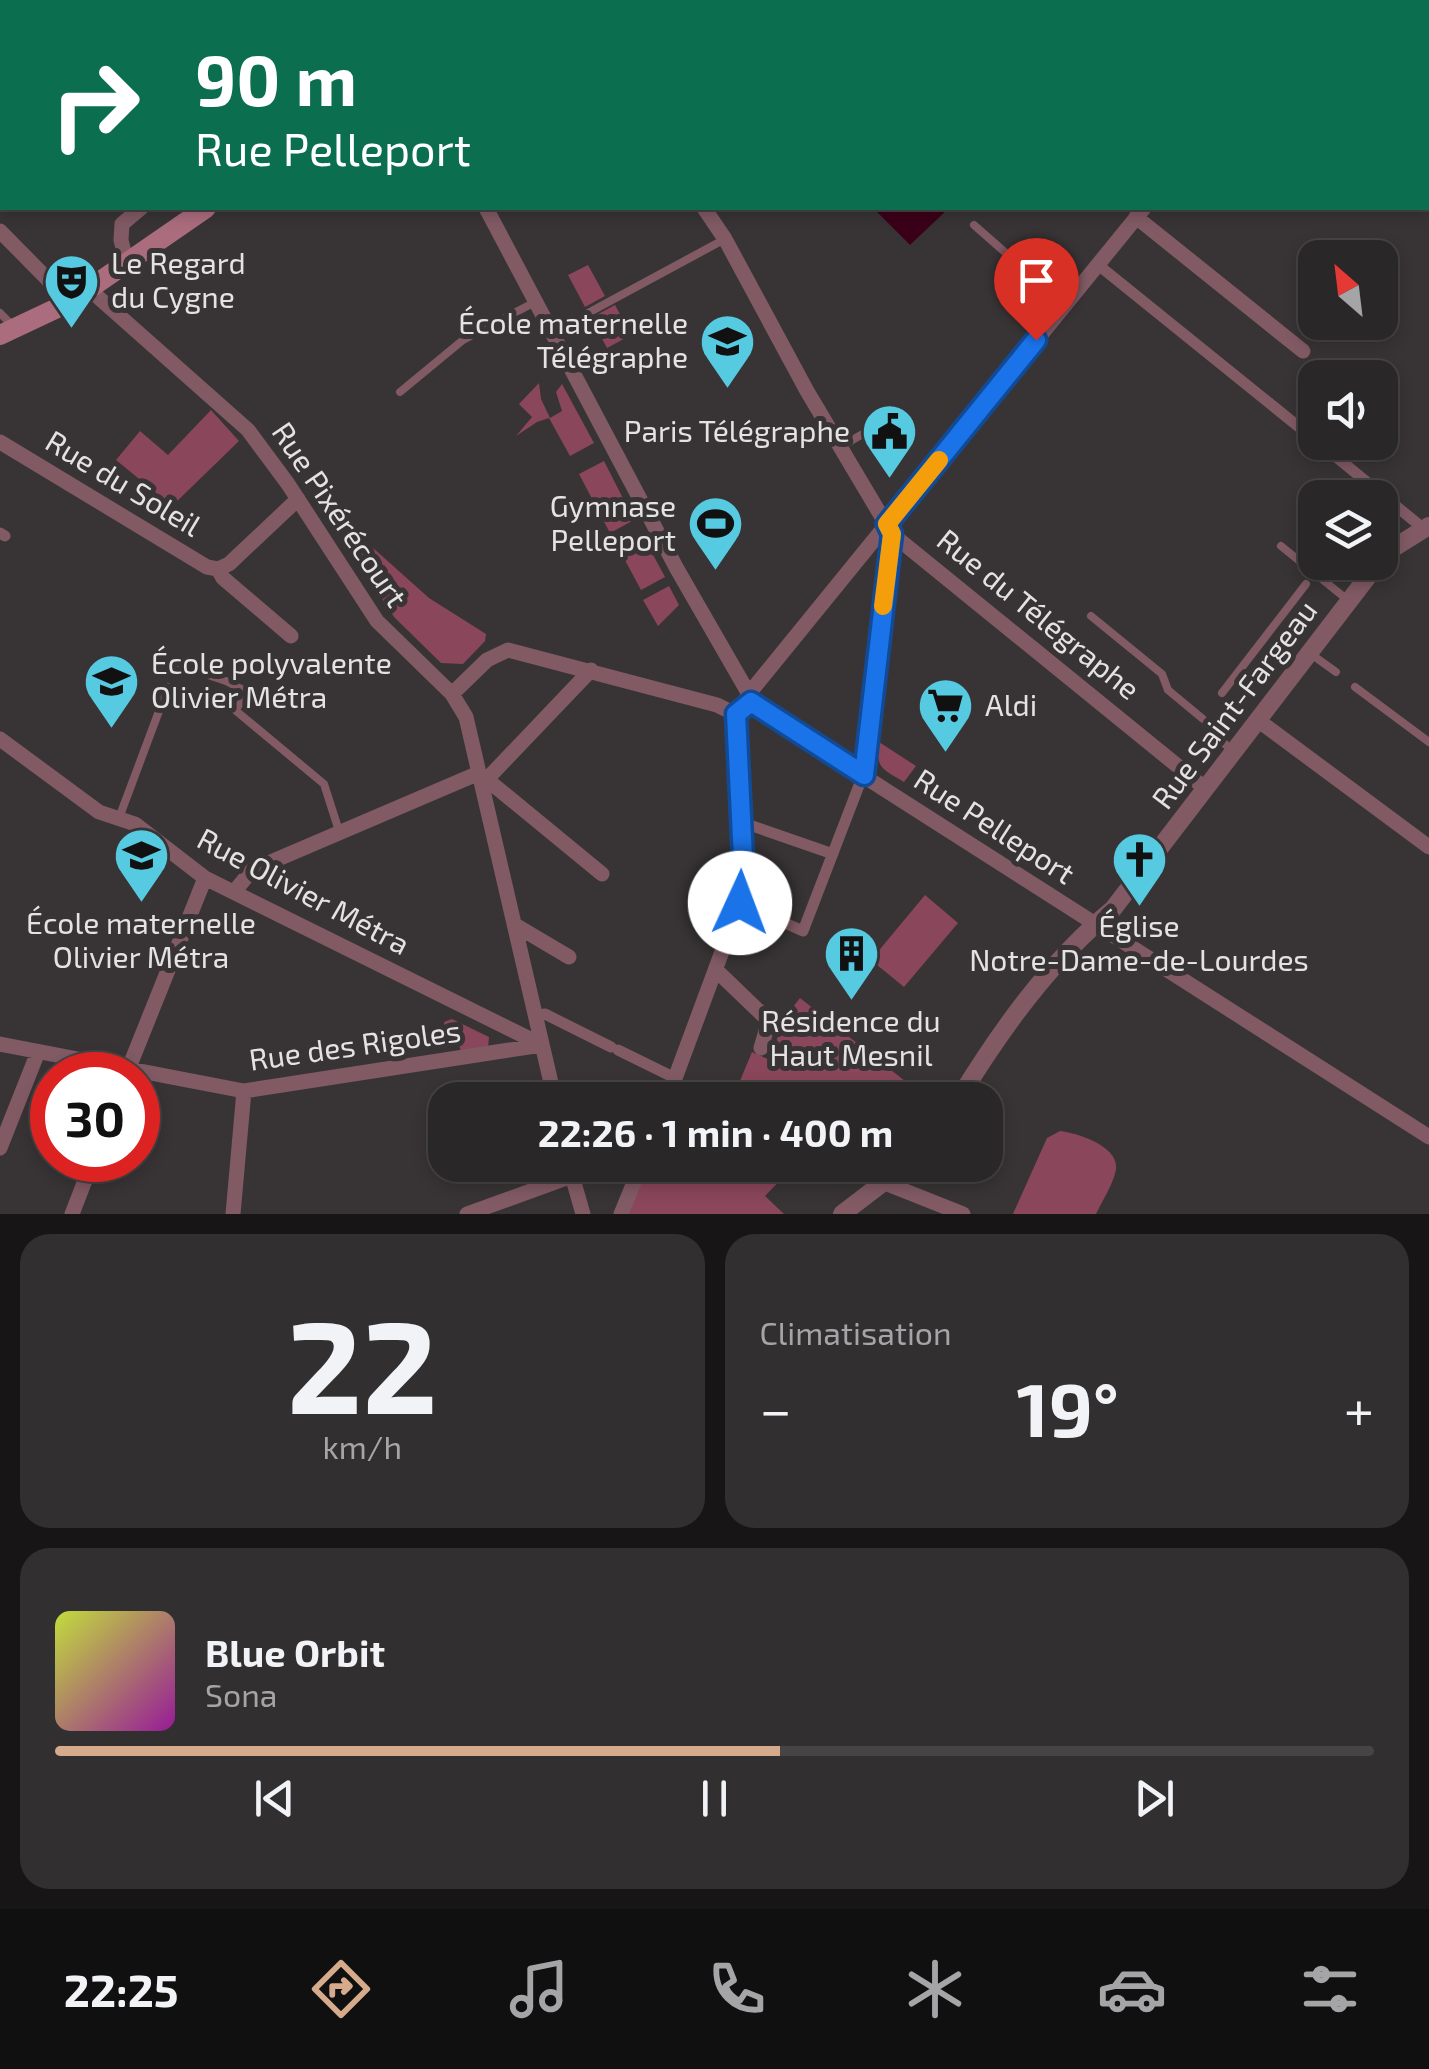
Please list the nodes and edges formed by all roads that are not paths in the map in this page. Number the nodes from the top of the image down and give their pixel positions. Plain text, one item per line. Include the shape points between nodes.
1 (139, 210) edge
2 (203, 210) edge
3 (487, 210) edge
4 (705, 210) edge
5 (1140, 212) edge
6 (974, 225) dead end
7 (0, 231) edge
8 (725, 239) junction
9 (127, 264) junction
10 (1097, 264) junction
11 (90, 289) junction
12 (536, 301) junction
13 (70, 302) junction
14 (1065, 305) junction
15 (588, 312) dead end
16 (0, 313) edge
17 (8, 332) edge
18 (1303, 351) dead end
19 (400, 392) dead end
20 (1298, 426) edge
21 (868, 431) dead end
22 (0, 442) edge
23 (840, 446) junction
24 (1341, 460) edge
25 (298, 499) junction
26 (1427, 527) edge
27 (890, 529) junction
28 (1281, 546) dead end
29 (1398, 548) edge
30 (218, 569) junction
31 (1365, 580) edge
32 (1306, 584) dead end
33 (1349, 601) junction
34 (1091, 616) dead end
35 (291, 636) dead end
36 (1302, 657) junction
37 (174, 664) dead end
38 (591, 670) junction
39 (1336, 672) dead end
40 (739, 680) junction
41 (168, 686) dead end
42 (1355, 687) dead end
43 (1222, 693) dead end
44 (452, 694) junction
45 (749, 699) junction
46 (718, 705) junction
47 (736, 714) junction
48 (1203, 719) dead end
49 (1259, 720) junction
50 (1216, 737) dead end
51 (0, 739) edge
52 (1429, 742) edge
53 (1234, 752) junction
54 (864, 775) junction
55 (483, 776) junction
56 (1206, 789) junction
57 (119, 818) junction
58 (741, 822) junction
59 (340, 834) junction
60 (1429, 847) edge
61 (833, 854) junction
62 (602, 874) dead end
63 (205, 878) junction
64 (234, 892) junction
65 (740, 903) junction
66 (1095, 924) junction
67 (514, 925) junction
68 (569, 957) dead end
69 (717, 971) junction
70 (534, 1016) junction
71 (0, 1044) edge
72 (542, 1045) junction
73 (761, 1048) dead end
74 (38, 1052) edge
75 (135, 1052) edge
76 (30, 1072) edge
77 (160, 1077) edge
78 (675, 1078) junction
79 (550, 1082) edge
80 (673, 1082) edge
81 (969, 1082) edge
82 (244, 1091) junction
83 (1426, 1130) edge
84 (0, 1148) edge
85 (84, 1182) edge
86 (543, 1182) edge
87 (574, 1182) edge
88 (633, 1182) edge
89 (885, 1183) joint
90 (230, 1213) edge
91 (72, 1214) edge
92 (467, 1214) edge
93 (582, 1214) edge
94 (621, 1214) edge
95 (842, 1214) edge
96 (962, 1214) edge

1 - 9 street via 122,224
2 - 9 main road
3 - 12 street, Rue Pelleport
4 - 8 street, Rue du Télégraphe
5 - 10 street
5 - 18 street
6 - 14 lane
7 - 13 street
8 - 15 lane
8 - 23 street, Rue du Télégraphe
9 - 11 main road
10 - 14 street
10 - 20 street
11 - 13 main road
11 - 25 street, Rue Pixérécourt via 248,430
12 - 19 lane via 464,340
12 - 40 street, Rue Pelleport
13 - 17 main road
14 - 27 street
16 - 17 lane
21 - 23 lane
22 - 30 street, Rue du Soleil
23 - 27 street, Rue du Télégraphe
24 - 26 street
25 - 30 street, Rue du Soleil
25 - 44 street, Rue Pixérécourt via 376,621
26 - 29 street, Rue Saint-Fargeau
27 - 45 street
27 - 54 street
27 - 56 street, Rue du Télégraphe
28 - 33 lane
30 - 35 street, Rue du Soleil
31 - 33 street, Rue Saint-Fargeau
32 - 43 lane via 1271,638
33 - 36 street, Rue Saint-Fargeau
34 - 48 lane via 1162,674 1168,690
36 - 39 lane
36 - 49 street, Rue Saint-Fargeau
37 - 59 lane via 248,693 235,710 324,784
38 - 44 street via 508,650 487,660
38 - 46 street
38 - 55 street
40 - 45 street, Rue Pelleport
40 - 46 street
41 - 57 lane
42 - 52 lane
44 - 55 street, Rue Pixérécourt
45 - 47 street
45 - 54 street, Rue Pelleport
46 - 47 street
47 - 58 street
49 - 53 street, Rue Saint-Fargeau
49 - 60 street
50 - 53 lane
51 - 57 street, Rue Olivier Métra via 86,804
53 - 56 street, Rue Saint-Fargeau
54 - 61 street
54 - 66 street, Rue Pelleport
55 - 59 street
55 - 62 street
55 - 67 street, Rue Pixérécourt
56 - 66 street, Rue Saint-Fargeau
57 - 63 street, Rue Olivier Métra
58 - 61 street
58 - 65 street
59 - 64 street via 252,870
61 - 65 street via 803,931
63 - 64 street, Rue Olivier Métra
63 - 75 street
64 - 72 street, Rue Olivier Métra
65 - 69 street
66 - 81 street, Rue Saint-Fargeau
66 - 83 street, Rue Pelleport
67 - 68 street
67 - 70 street, Rue Pixérécourt
69 - 73 street via 769,1021
69 - 78 street
70 - 72 street, Rue Pixérécourt
70 - 78 street via 545,1014
71 - 74 street, Rue des Rigoles
72 - 79 street, Rue Pixérécourt
72 - 82 street, Rue des Rigoles
76 - 84 street
77 - 82 street, Rue des Rigoles
78 - 80 street
82 - 90 street
85 - 91 street
86 - 92 street
87 - 93 street
88 - 94 street
89 - 95 street
89 - 96 street

